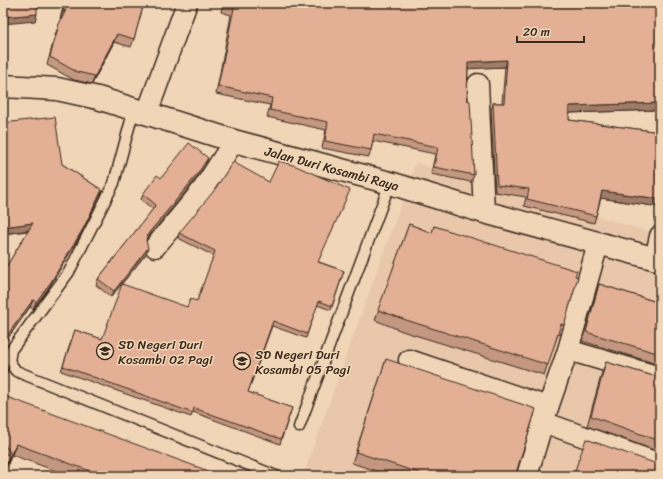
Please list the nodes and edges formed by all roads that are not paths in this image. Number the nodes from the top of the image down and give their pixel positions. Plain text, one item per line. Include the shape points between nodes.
1 (187, 3) edge
2 (478, 84) dead end
3 (3, 86) edge
4 (140, 111) junction
5 (234, 141) junction
6 (390, 183) junction
7 (484, 212) junction
8 (660, 236) edge
9 (598, 244) junction
10 (154, 247) dead end
11 (657, 260) edge
12 (568, 350) junction
13 (409, 360) dead end
14 (660, 377) edge
15 (545, 414) junction
16 (299, 427) dead end
17 (660, 464) edge
18 (276, 476) edge
19 (527, 476) edge

1 - 4 street
2 - 7 street
3 - 4 main road, Jalan Duri Kosambi Raya via 57,89
4 - 5 main road, Jalan Duri Kosambi Raya
4 - 18 lane via 111,190 70,272 11,350 9,361 16,371
5 - 6 main road, Jalan Duri Kosambi Raya
5 - 10 street via 203,189
6 - 7 main road, Jalan Duri Kosambi Raya
6 - 16 lane
7 - 9 main road, Jalan Duri Kosambi Raya
8 - 11 street
9 - 11 main road, Jalan Duri Kosambi Raya
9 - 12 street
12 - 14 street
12 - 15 street
13 - 15 street
15 - 17 street
15 - 19 street

